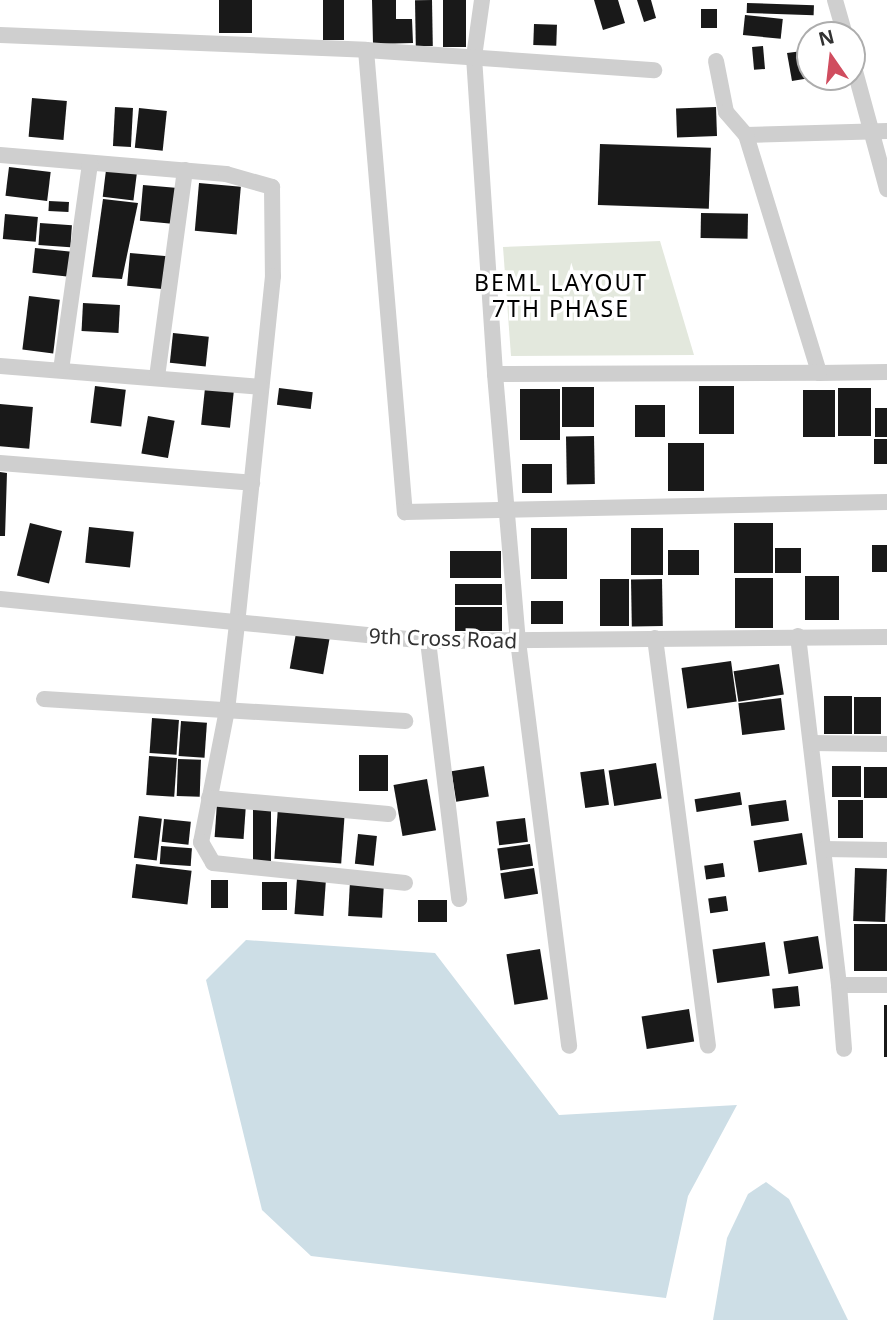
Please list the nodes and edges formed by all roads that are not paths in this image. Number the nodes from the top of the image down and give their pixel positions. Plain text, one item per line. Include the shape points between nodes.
1 (482, 0) edge
2 (835, 0) edge
3 (841, 21) edge
4 (0, 35) edge
5 (366, 50) junction
6 (474, 57) junction
7 (716, 61) dead end
8 (654, 70) dead end
9 (864, 91) edge
10 (880, 132) edge
11 (746, 135) junction
12 (0, 155) edge
13 (90, 163) junction
14 (185, 170) junction
15 (887, 189) edge
16 (0, 366) edge
17 (61, 370) junction
18 (887, 372) edge
19 (819, 373) junction
20 (495, 374) junction
21 (158, 377) junction
22 (261, 387) junction
23 (0, 463) edge
24 (252, 483) junction
25 (887, 502) edge
26 (509, 507) junction
27 (0, 599) edge
28 (237, 624) junction
29 (798, 636) junction
30 (887, 637) edge
31 (654, 638) junction
32 (518, 640) junction
33 (428, 641) junction
34 (44, 699) dead end
35 (227, 710) junction
36 (405, 721) dead end
37 (811, 743) junction
38 (887, 744) edge
39 (209, 798) junction
40 (388, 814) dead end
41 (824, 849) junction
42 (887, 850) edge
43 (405, 883) dead end
44 (459, 899) dead end
45 (839, 985) junction
46 (887, 985) edge
47 (569, 1046) dead end
48 (708, 1046) dead end
49 (844, 1049) dead end

1 - 6 street
2 - 3 street
4 - 5 street
5 - 6 street
5 - 26 street via 405,512
6 - 8 street
6 - 20 street
7 - 11 street via 726,112
9 - 10 street
10 - 11 street
10 - 15 street
11 - 19 street
12 - 13 street
13 - 14 street
13 - 17 street
14 - 21 street
14 - 22 street via 247,178 272,187 273,276
16 - 17 street
17 - 21 street
18 - 19 street
19 - 20 street
20 - 26 street
21 - 22 street
22 - 24 street
23 - 24 street
24 - 28 street
25 - 26 street
26 - 32 street
27 - 28 street, 9th Cross Road
28 - 33 street, 9th Cross Road
28 - 35 street
29 - 30 street, 9th Cross Road
29 - 31 street, 9th Cross Road
29 - 37 street
31 - 32 street, 9th Cross Road
31 - 48 street
32 - 33 street, 9th Cross Road
32 - 47 street
33 - 44 street
34 - 35 street
35 - 36 street
35 - 39 street
37 - 38 street
37 - 41 street
39 - 40 street
39 - 43 street via 201,842 212,863
41 - 42 street
41 - 45 street
45 - 46 street
45 - 49 street

